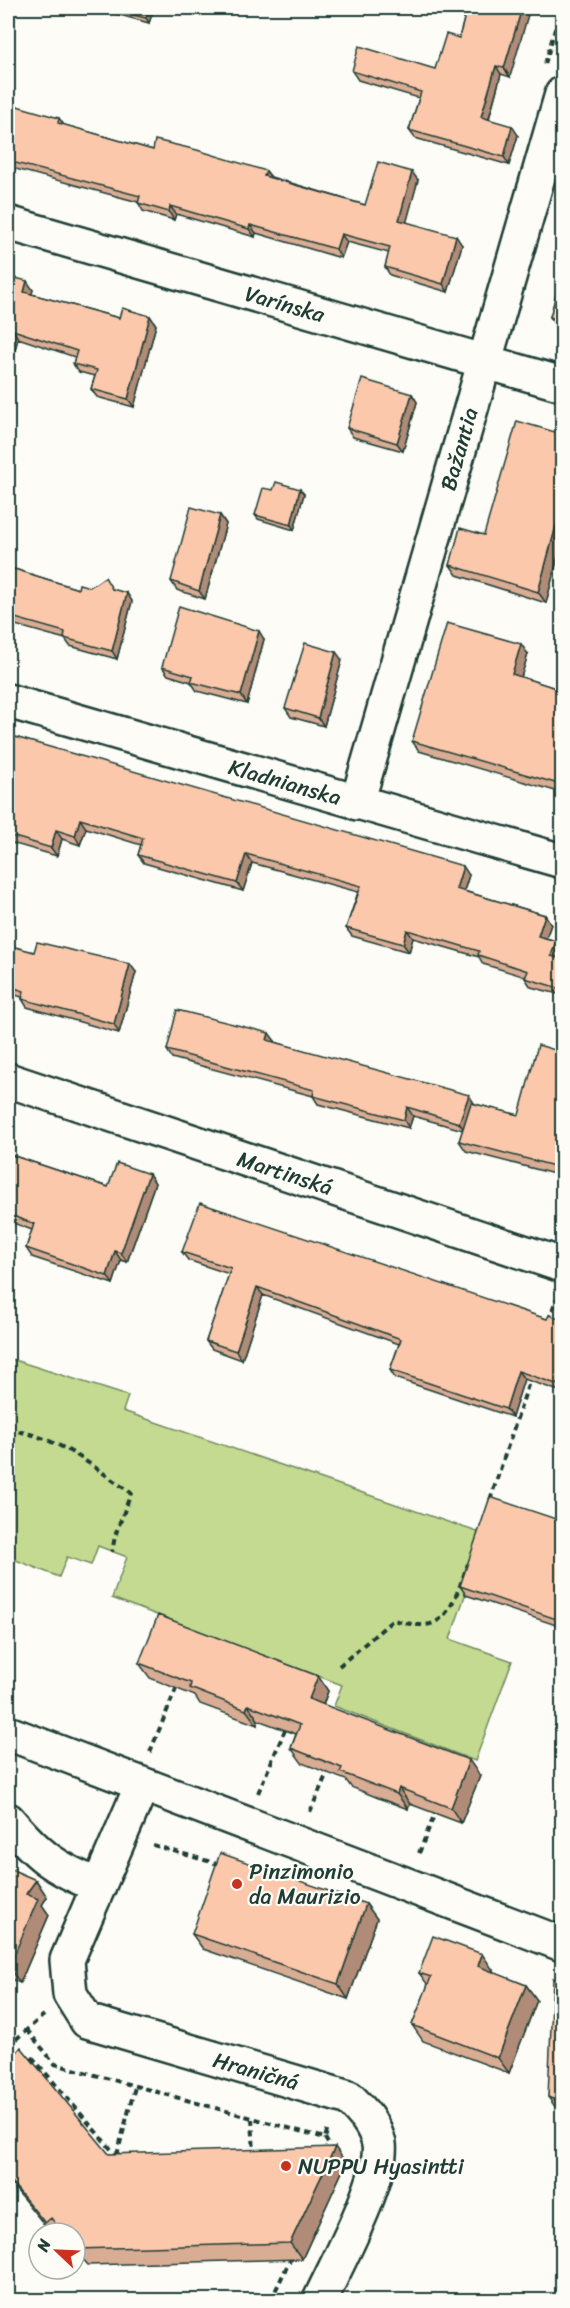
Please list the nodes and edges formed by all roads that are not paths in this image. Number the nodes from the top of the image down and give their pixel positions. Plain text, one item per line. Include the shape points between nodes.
1 (562, 94) edge
2 (8, 223) edge
3 (484, 362) junction
4 (562, 384) edge
5 (8, 701) edge
6 (357, 803) junction
7 (562, 861) edge
8 (8, 1080) edge
9 (560, 1279) edge
10 (8, 1733) edge
11 (146, 1770) junction
12 (8, 1820) edge
13 (99, 1886) junction
14 (562, 1944) edge
15 (320, 2301) edge

1 - 3 street, Bažantia
2 - 3 street, Varínska
3 - 4 street, Varínska
3 - 6 street, Bažantia
5 - 6 street, Kladnianska
6 - 7 street, Kladnianska
8 - 9 street, Martinská
10 - 11 street
11 - 13 street, Hraničná
11 - 14 street
12 - 13 street via 35,1852 62,1870
13 - 15 street, Hraničná via 67,1960 70,1994 87,2021 349,2098 368,2117 379,2145 377,2172

